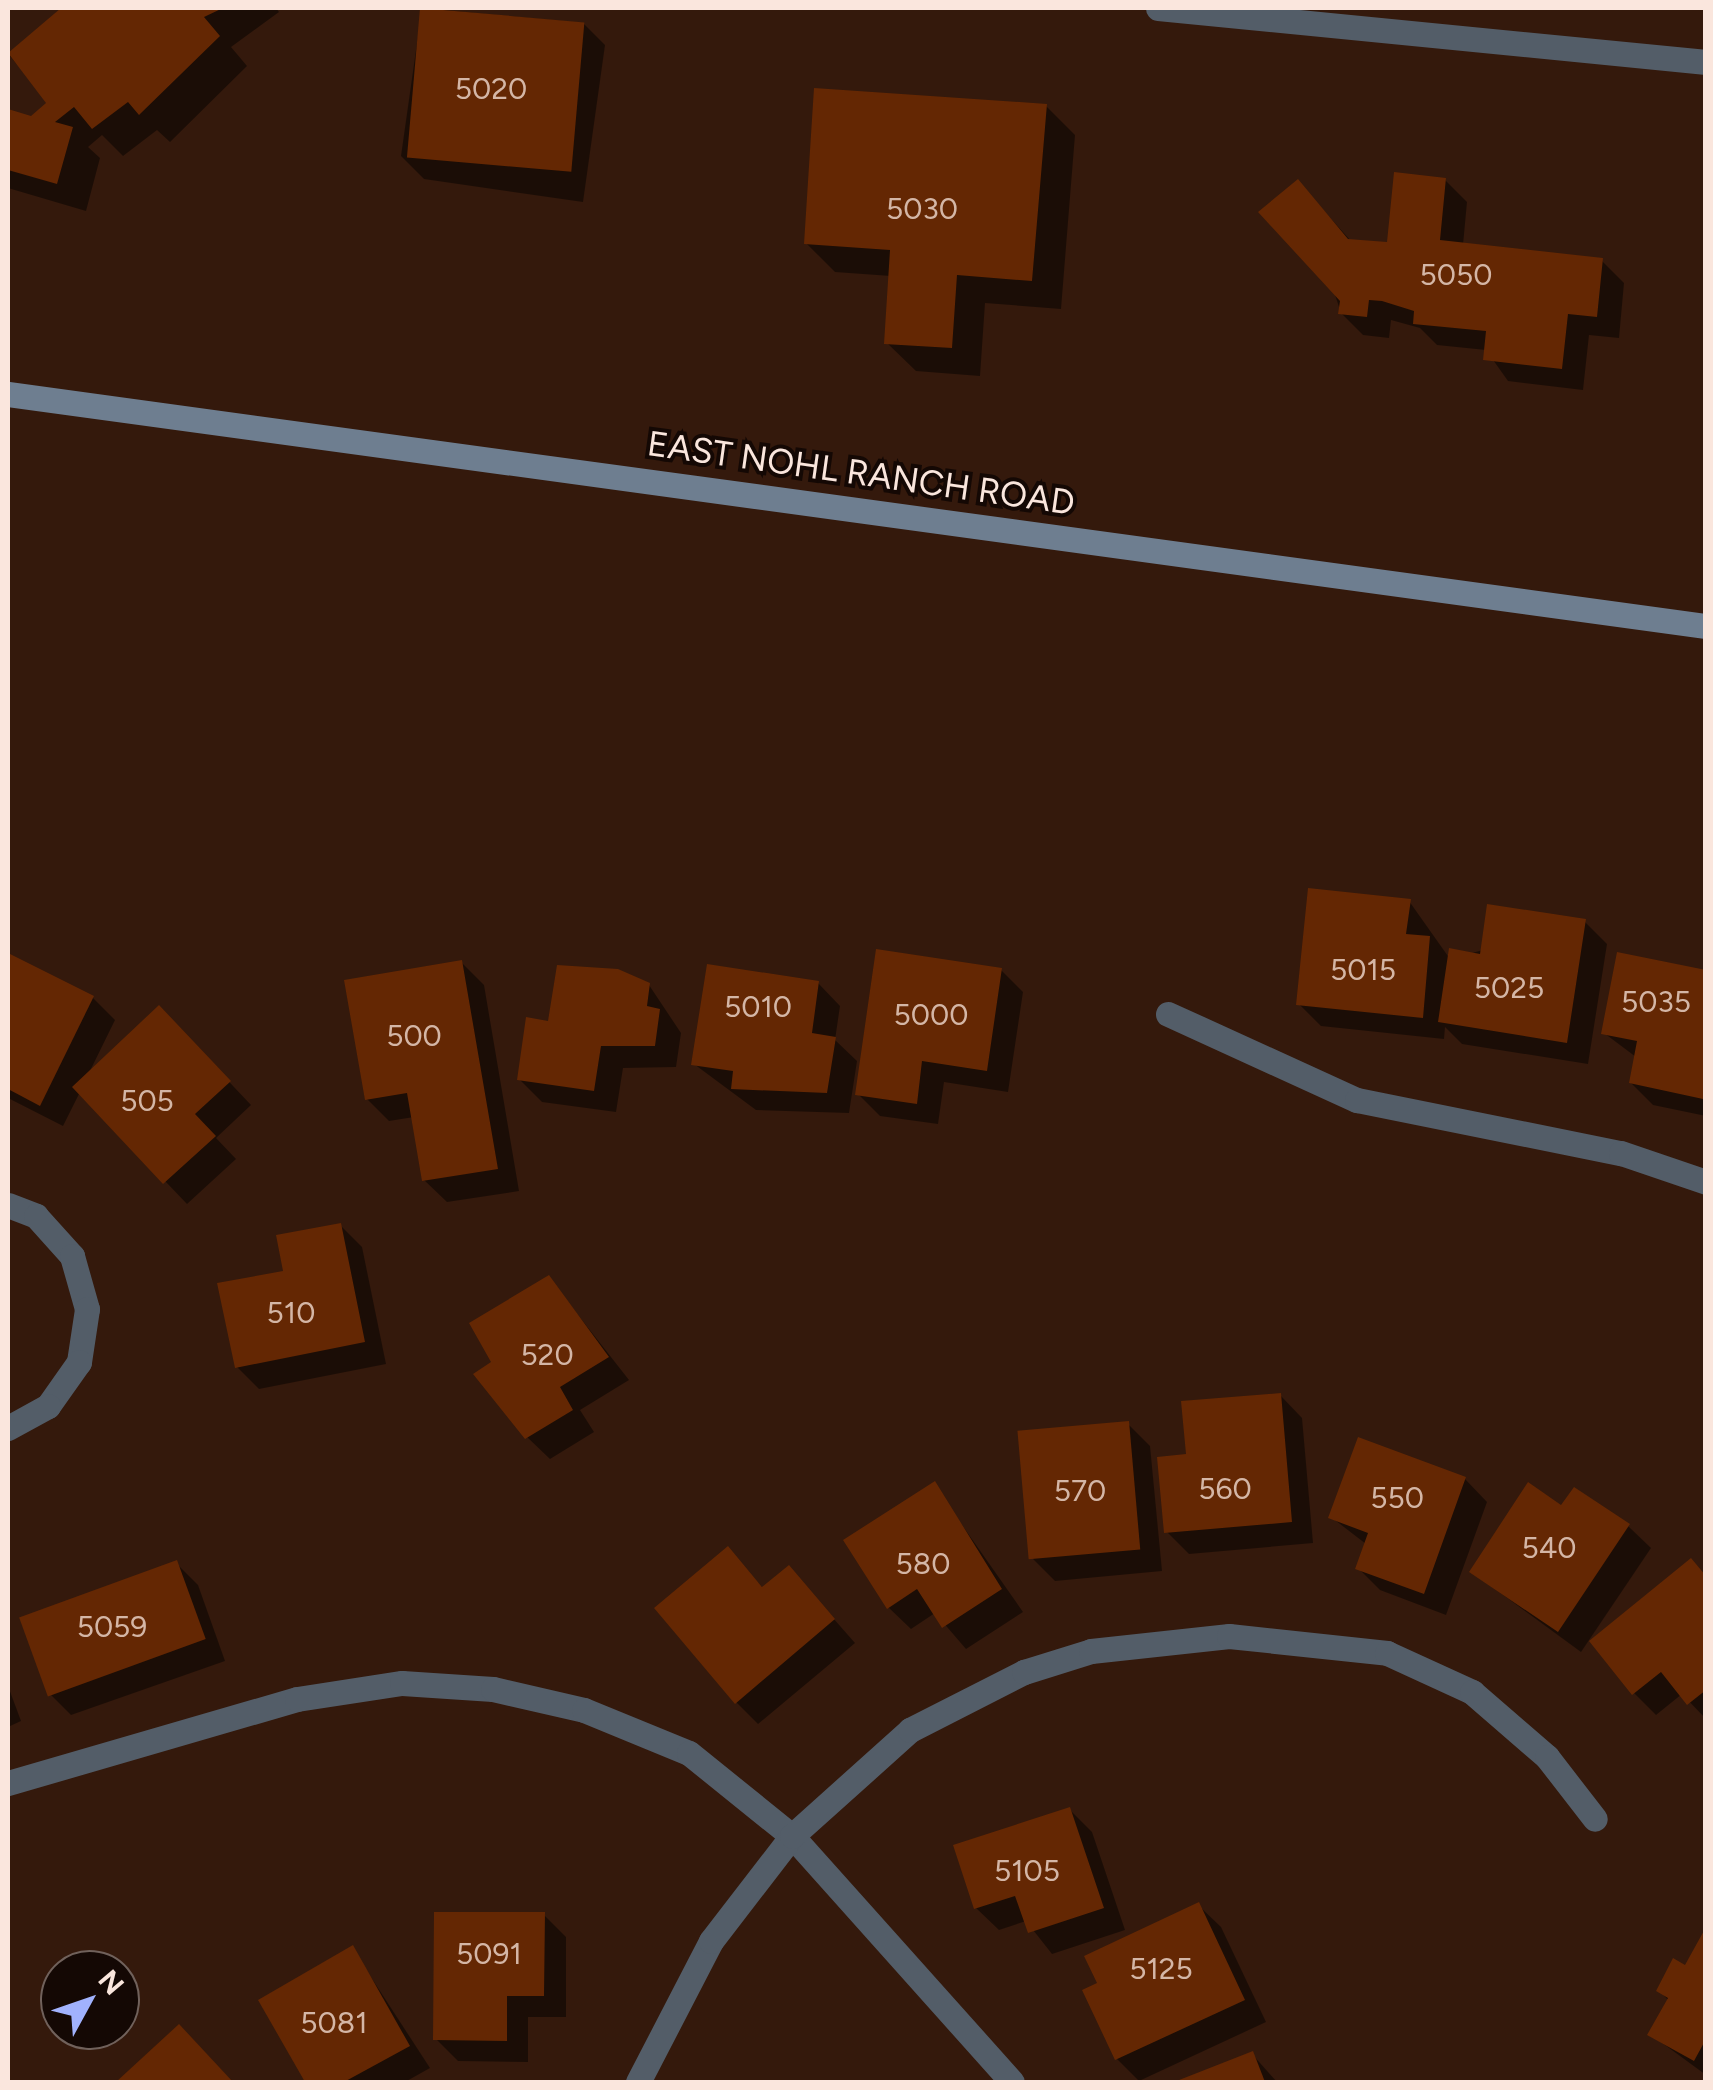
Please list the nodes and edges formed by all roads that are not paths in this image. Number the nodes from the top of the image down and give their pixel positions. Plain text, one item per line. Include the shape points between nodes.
1 (1158, 8) edge
2 (1706, 62) edge
3 (8, 394) edge
4 (1706, 626) edge
5 (1168, 1014) dead end
6 (1706, 1182) edge
7 (8, 1205) edge
8 (8, 1428) edge
9 (8, 1783) edge
10 (1595, 1819) dead end
11 (792, 1836) junction
12 (638, 2082) edge
13 (1012, 2082) edge

1 - 2 street
3 - 4 main road, EAST NOHL RANCH ROAD
5 - 6 street via 1357,1100 1621,1153
7 - 8 street via 36,1216 72,1256 87,1309 79,1362 48,1406
9 - 11 street via 297,1700 438,1685 492,1689 637,1728 690,1753
10 - 11 street via 1547,1757 1472,1692 1386,1654 1194,1636 1091,1651 966,1698 910,1730
11 - 12 street via 711,1941
11 - 13 street

